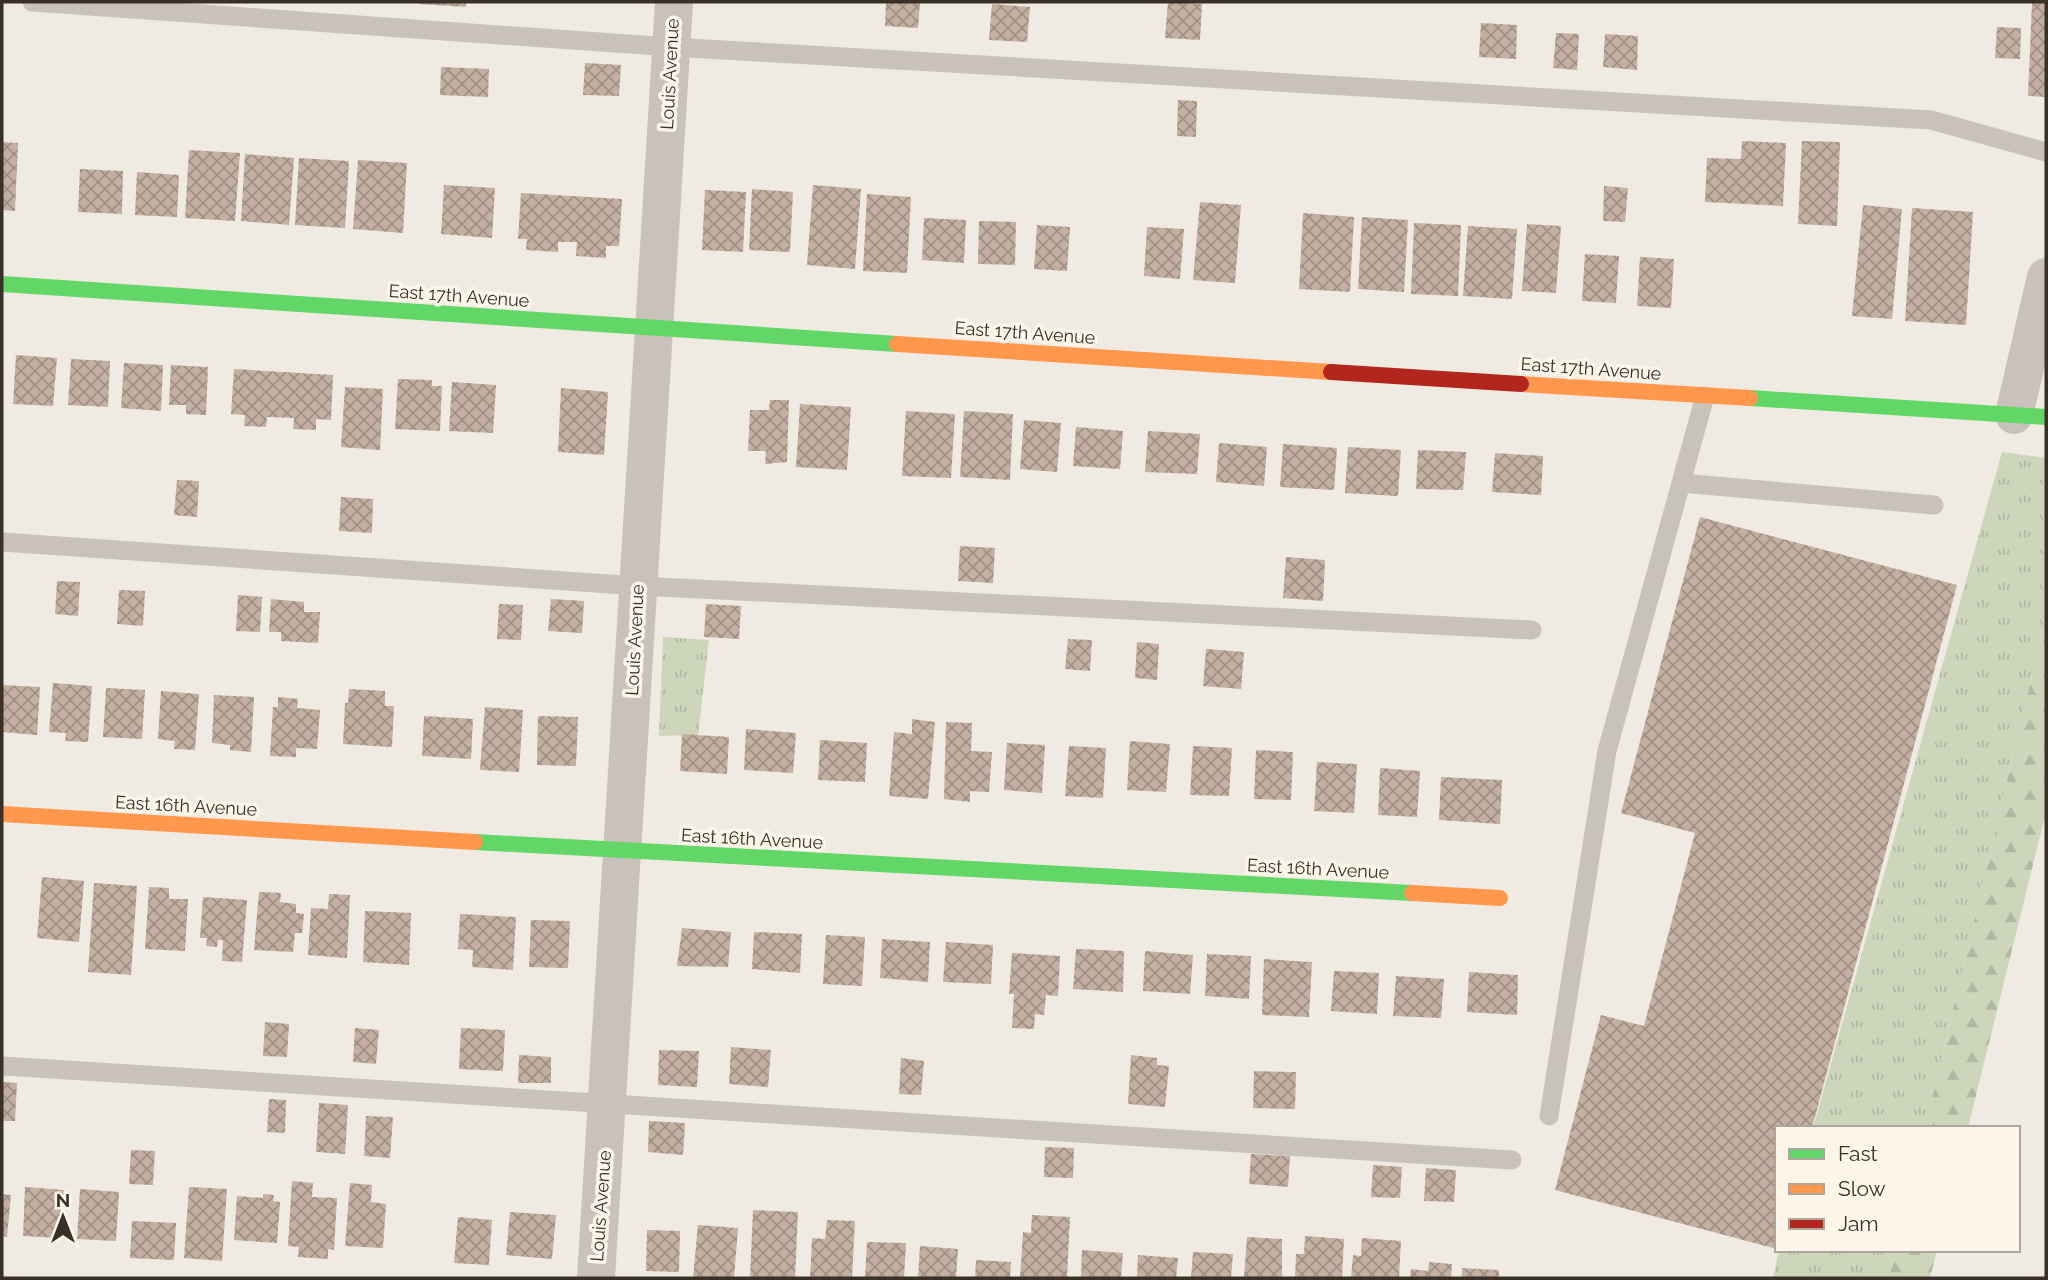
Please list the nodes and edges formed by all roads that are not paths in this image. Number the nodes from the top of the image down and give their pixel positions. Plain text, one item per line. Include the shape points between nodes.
1 (32, 2) edge
2 (674, 2) edge
3 (671, 47) junction
4 (2046, 152) edge
5 (2046, 277) edge
6 (2, 284) edge
7 (654, 329) junction
8 (1705, 396) junction
9 (2030, 416) edge
10 (1681, 483) junction
11 (1934, 505) dead end
12 (2, 542) edge
13 (638, 586) junction
14 (1532, 629) dead end
15 (2, 814) edge
16 (622, 851) junction
17 (1500, 898) dead end
18 (2, 1066) edge
19 (607, 1104) junction
20 (1549, 1116) dead end
21 (1512, 1160) dead end
22 (596, 1278) edge

1 - 3 lane
2 - 3 street, Louis Avenue
3 - 4 lane via 1931,120
3 - 7 street, Louis Avenue
5 - 9 street
6 - 7 street, East 17th Avenue
7 - 8 street, East 17th Avenue
7 - 13 street, Louis Avenue
8 - 9 street, East 17th Avenue
8 - 10 lane
10 - 11 lane
10 - 20 lane via 1606,751
12 - 13 lane
13 - 14 lane
13 - 16 street, Louis Avenue
15 - 16 street, East 16th Avenue
16 - 17 street, East 16th Avenue
16 - 19 street, Louis Avenue
18 - 19 lane
19 - 21 lane
19 - 22 street, Louis Avenue

